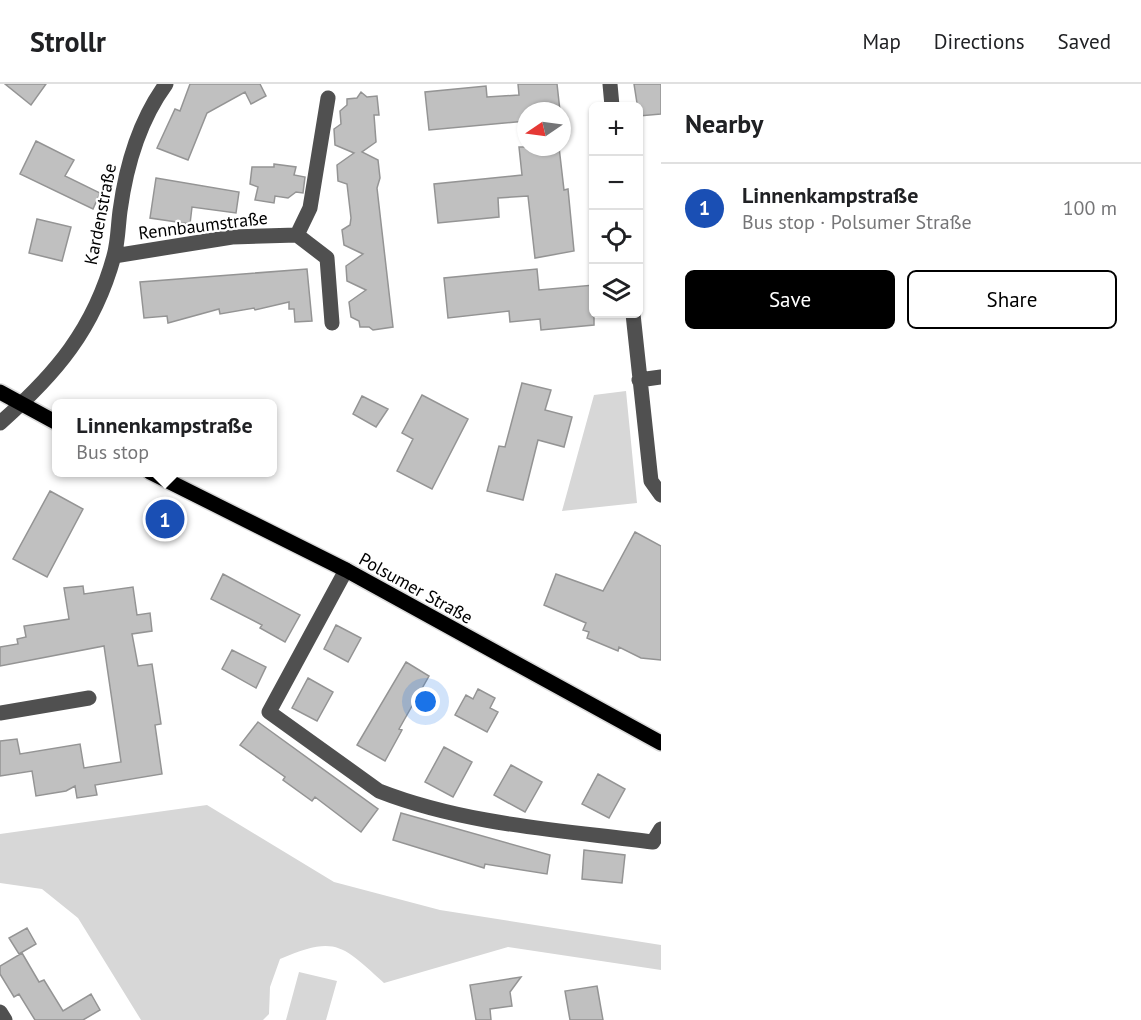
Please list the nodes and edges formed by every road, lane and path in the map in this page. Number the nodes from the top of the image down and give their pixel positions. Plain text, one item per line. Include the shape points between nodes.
1 (166, 84) edge
2 (610, 84) edge
3 (328, 98) dead end
4 (612, 102) edge
5 (297, 234) junction
6 (114, 256) junction
7 (633, 318) edge
8 (332, 323) dead end
9 (661, 377) edge
10 (639, 380) junction
11 (0, 392) edge
12 (21, 404) junction
13 (52, 420) edge
14 (0, 423) edge
15 (160, 477) edge
16 (661, 495) edge
17 (346, 570) junction
18 (89, 698) dead end
19 (0, 713) edge
20 (661, 743) edge
21 (661, 829) edge
22 (0, 1012) edge
23 (5, 1020) edge

1 - 6 street, Kardenstraße via 141,128 128,169
2 - 4 street
3 - 5 street via 310,208
5 - 6 street, Rennbaumstraße via 232,237
5 - 8 street via 327,258
6 - 12 street, Kardenstraße via 84,331 53,374
7 - 10 street
9 - 10 street
10 - 16 street via 651,481
11 - 12 main road
12 - 13 main road
12 - 14 street, Kardenstraße
15 - 17 main road, Polsumer Straße
17 - 20 main road, Polsumer Straße
17 - 21 street via 270,711 379,791 398,799 487,821 653,842
18 - 19 street
22 - 23 street

